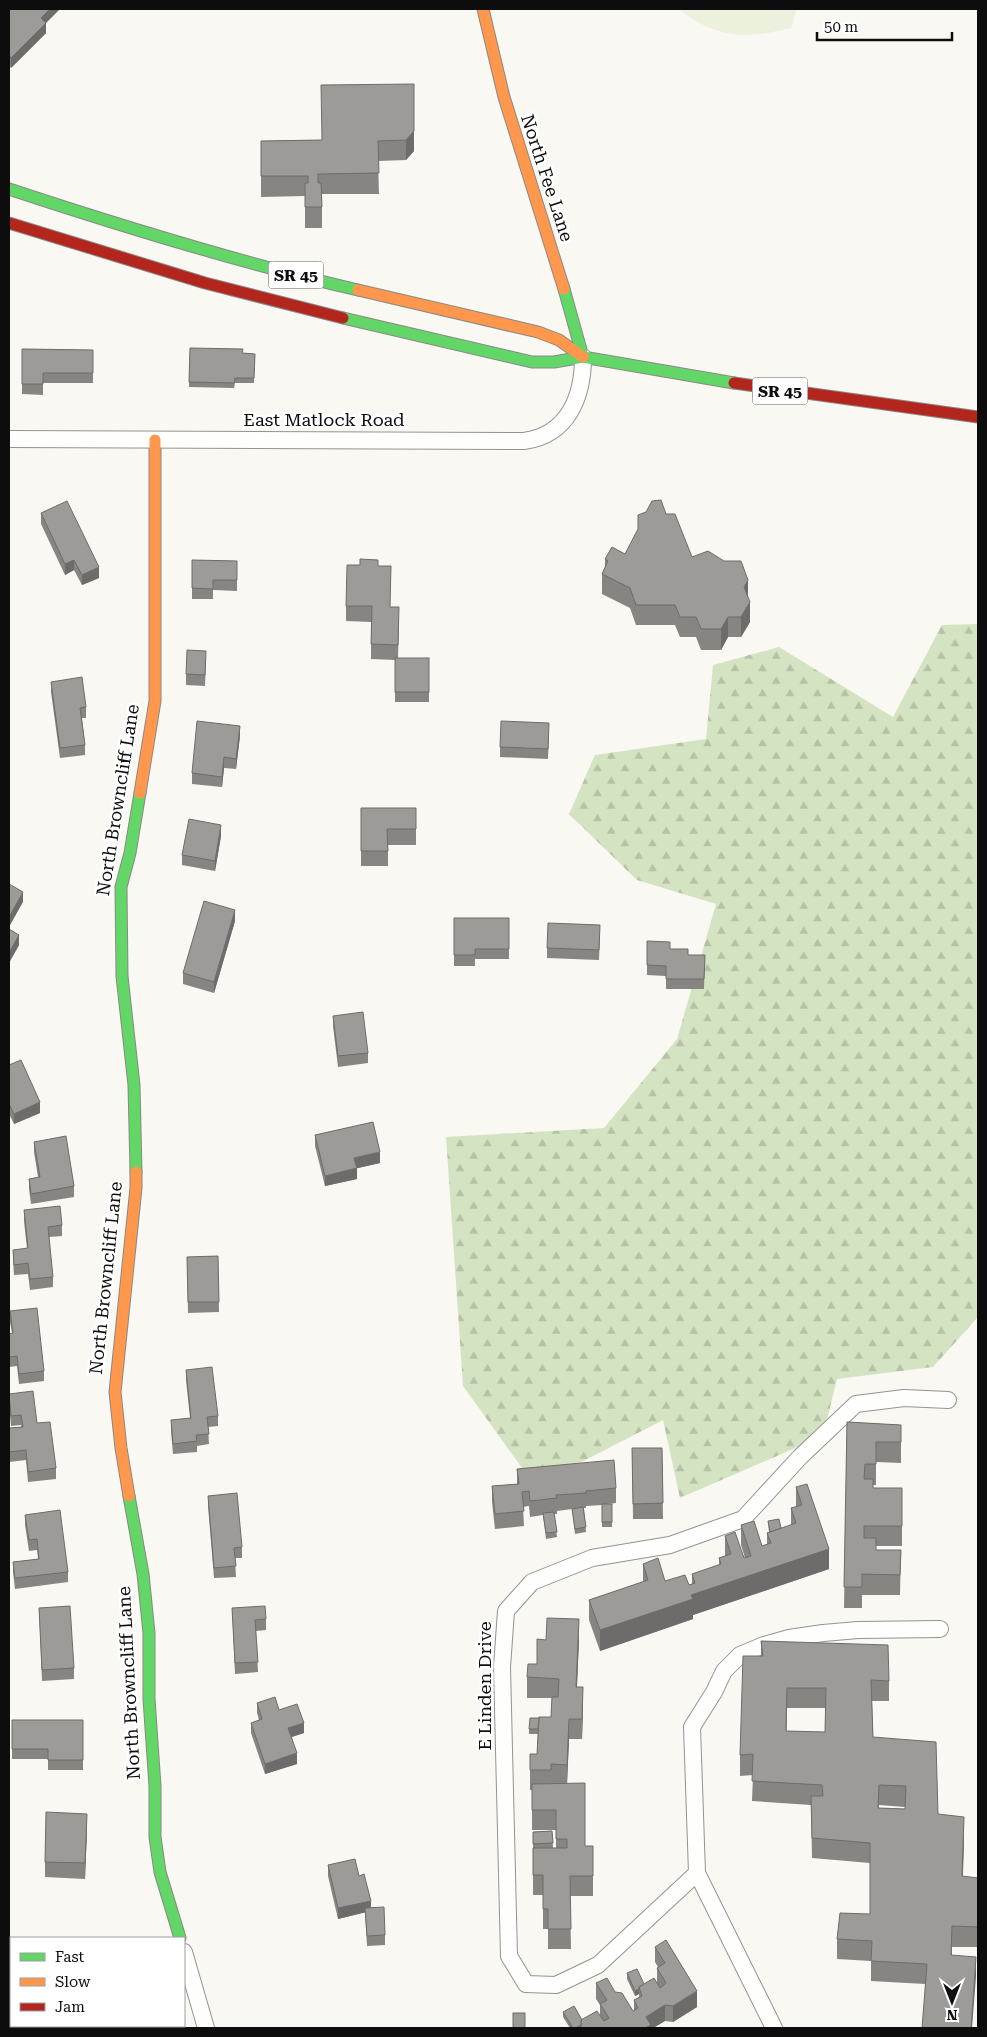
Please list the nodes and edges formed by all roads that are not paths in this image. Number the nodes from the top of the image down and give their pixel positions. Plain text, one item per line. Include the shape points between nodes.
1 (483, 9) edge
2 (9, 190) edge
3 (9, 222) edge
4 (583, 357) junction
5 (978, 417) edge
6 (9, 439) edge
7 (155, 440) junction
8 (948, 1400) dead end
9 (940, 1629) dead end
10 (697, 1874) junction
11 (180, 1937) edge
12 (185, 1955) edge
13 (206, 2028) edge
14 (774, 2028) edge

1 - 4 main road, North Fee Lane via 512,130
2 - 4 main road, SR 45 via 260,266 538,332 559,340
3 - 4 main road, SR 45 via 214,285 402,333 532,362
4 - 5 main road, SR 45 via 777,390
4 - 7 street, East Matlock Road via 577,396 568,416 551,432 528,441
6 - 7 street, East Matlock Road
7 - 11 main road, North Browncliff Lane via 155,701 130,853 121,887 122,976 134,1085 136,1188 115,1392 121,1448 144,1574 150,1633 149,1699 155,1837 160,1872
8 - 10 street, E Linden Drive via 904,1398 856,1404 800,1457 743,1519 670,1545 592,1558 532,1582 506,1611 502,1666 509,1956 526,1984 556,1985 598,1965
9 - 10 street via 858,1630 789,1638 740,1656 724,1671 692,1726
10 - 14 street
12 - 13 street

